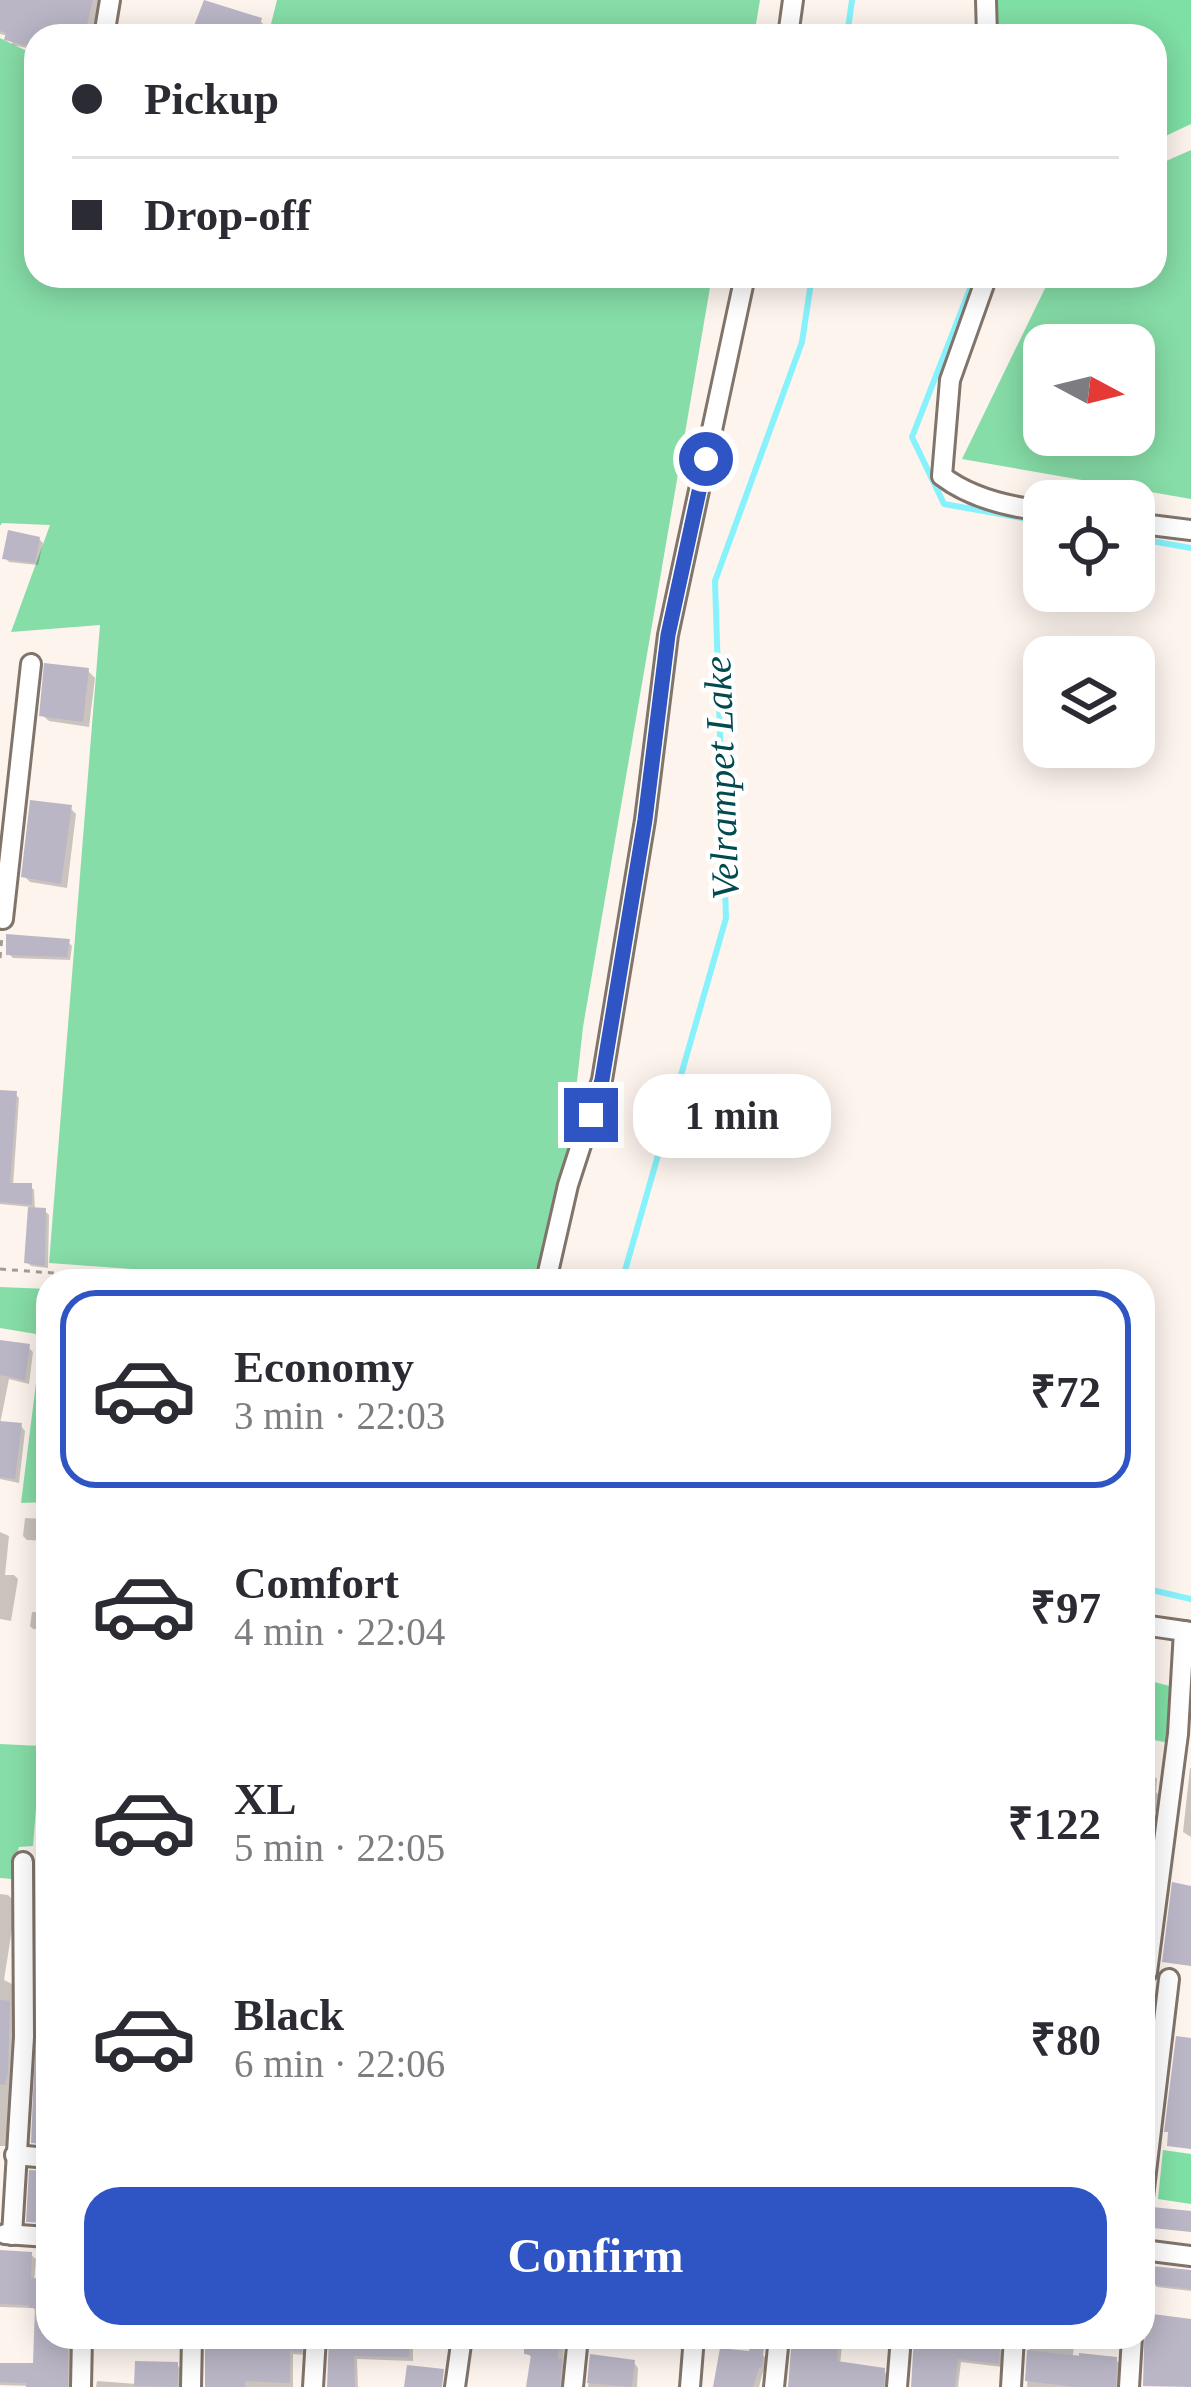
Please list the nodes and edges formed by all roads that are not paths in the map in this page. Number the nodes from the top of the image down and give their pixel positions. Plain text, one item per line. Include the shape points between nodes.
1 (742, 288) edge
2 (983, 288) edge
3 (1023, 508) edge
4 (1155, 526) edge
5 (1191, 530) edge
6 (32, 664) dead end
7 (2, 926) edge
8 (549, 1269) edge
9 (1155, 1627) edge
10 (1187, 1631) edge
11 (23, 1862) dead end
12 (1155, 1900) edge
13 (1155, 1975) edge
14 (1169, 1979) junction
15 (1191, 1982) edge
16 (36, 2043) edge
17 (23, 2047) junction
18 (0, 2055) edge
19 (1155, 2097) edge
20 (15, 2155) junction
21 (36, 2157) edge
22 (6, 2234) edge
23 (36, 2236) edge
24 (1155, 2252) edge
25 (1191, 2256) edge
26 (82, 2349) edge
27 (192, 2349) edge
28 (316, 2349) edge
29 (460, 2349) edge
30 (577, 2349) edge
31 (693, 2349) edge
32 (774, 2349) edge
33 (900, 2349) edge
34 (1013, 2349) edge
35 (1131, 2349) edge
36 (81, 2387) edge
37 (191, 2387) edge
38 (314, 2387) edge
39 (455, 2387) edge
40 (573, 2387) edge
41 (690, 2387) edge
42 (774, 2387) edge
43 (897, 2387) edge
44 (1010, 2387) edge
45 (1129, 2387) edge

1 - 8 street via 668,635 602,1080
2 - 3 street via 950,380 942,476
4 - 5 street
6 - 7 street
9 - 10 street
10 - 12 street
11 - 17 street
13 - 14 street
14 - 15 street
14 - 19 street
16 - 17 street
17 - 18 street
17 - 20 street
20 - 21 street
20 - 22 street
22 - 23 street
24 - 25 street
26 - 36 street
27 - 37 street
28 - 38 street
29 - 39 street
30 - 40 street
31 - 41 street
32 - 42 street
33 - 43 street
34 - 44 street
35 - 45 street

